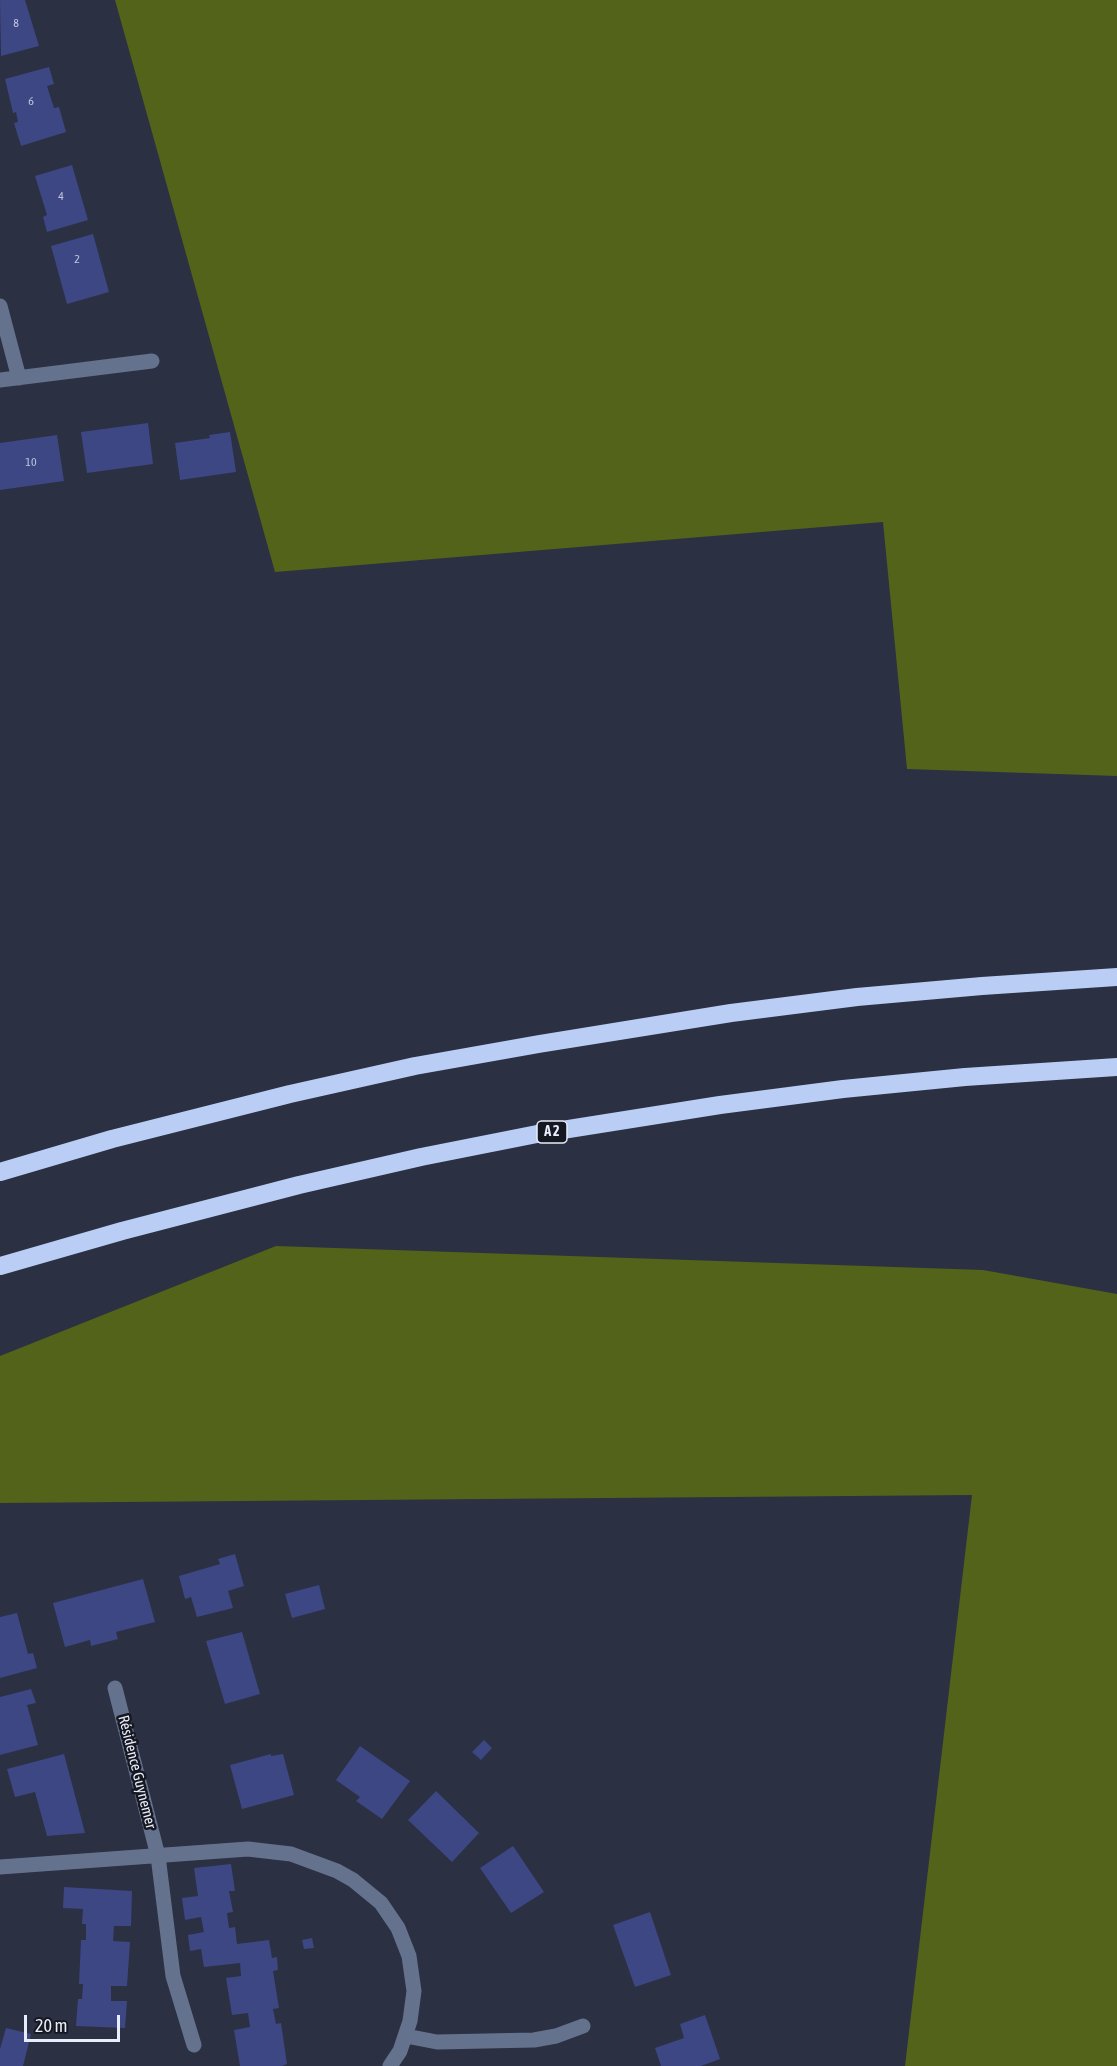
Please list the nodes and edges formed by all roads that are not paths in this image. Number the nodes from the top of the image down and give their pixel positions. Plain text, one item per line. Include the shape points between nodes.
1 (0, 306) edge
2 (152, 361) dead end
3 (19, 378) junction
4 (0, 380) edge
5 (1117, 976) edge
6 (1117, 1067) edge
7 (0, 1172) edge
8 (0, 1266) edge
9 (115, 1688) dead end
10 (158, 1856) junction
11 (0, 1867) edge
12 (583, 2026) dead end
13 (406, 2036) junction
14 (194, 2045) dead end
15 (390, 2066) edge

1 - 3 street
2 - 3 street
3 - 4 street
5 - 7 highway via 857,997 550,1042 280,1096
6 - 8 highway, A 2 via 832,1090 537,1134 299,1185
9 - 10 street, Résidence Guynemer
10 - 11 street
10 - 13 street via 248,1849 276,1851 322,1865 353,1880 381,1903 405,1942 414,1991
10 - 14 street, Résidence Guynemer via 173,1976
12 - 13 street via 534,2040 437,2042
13 - 15 street

